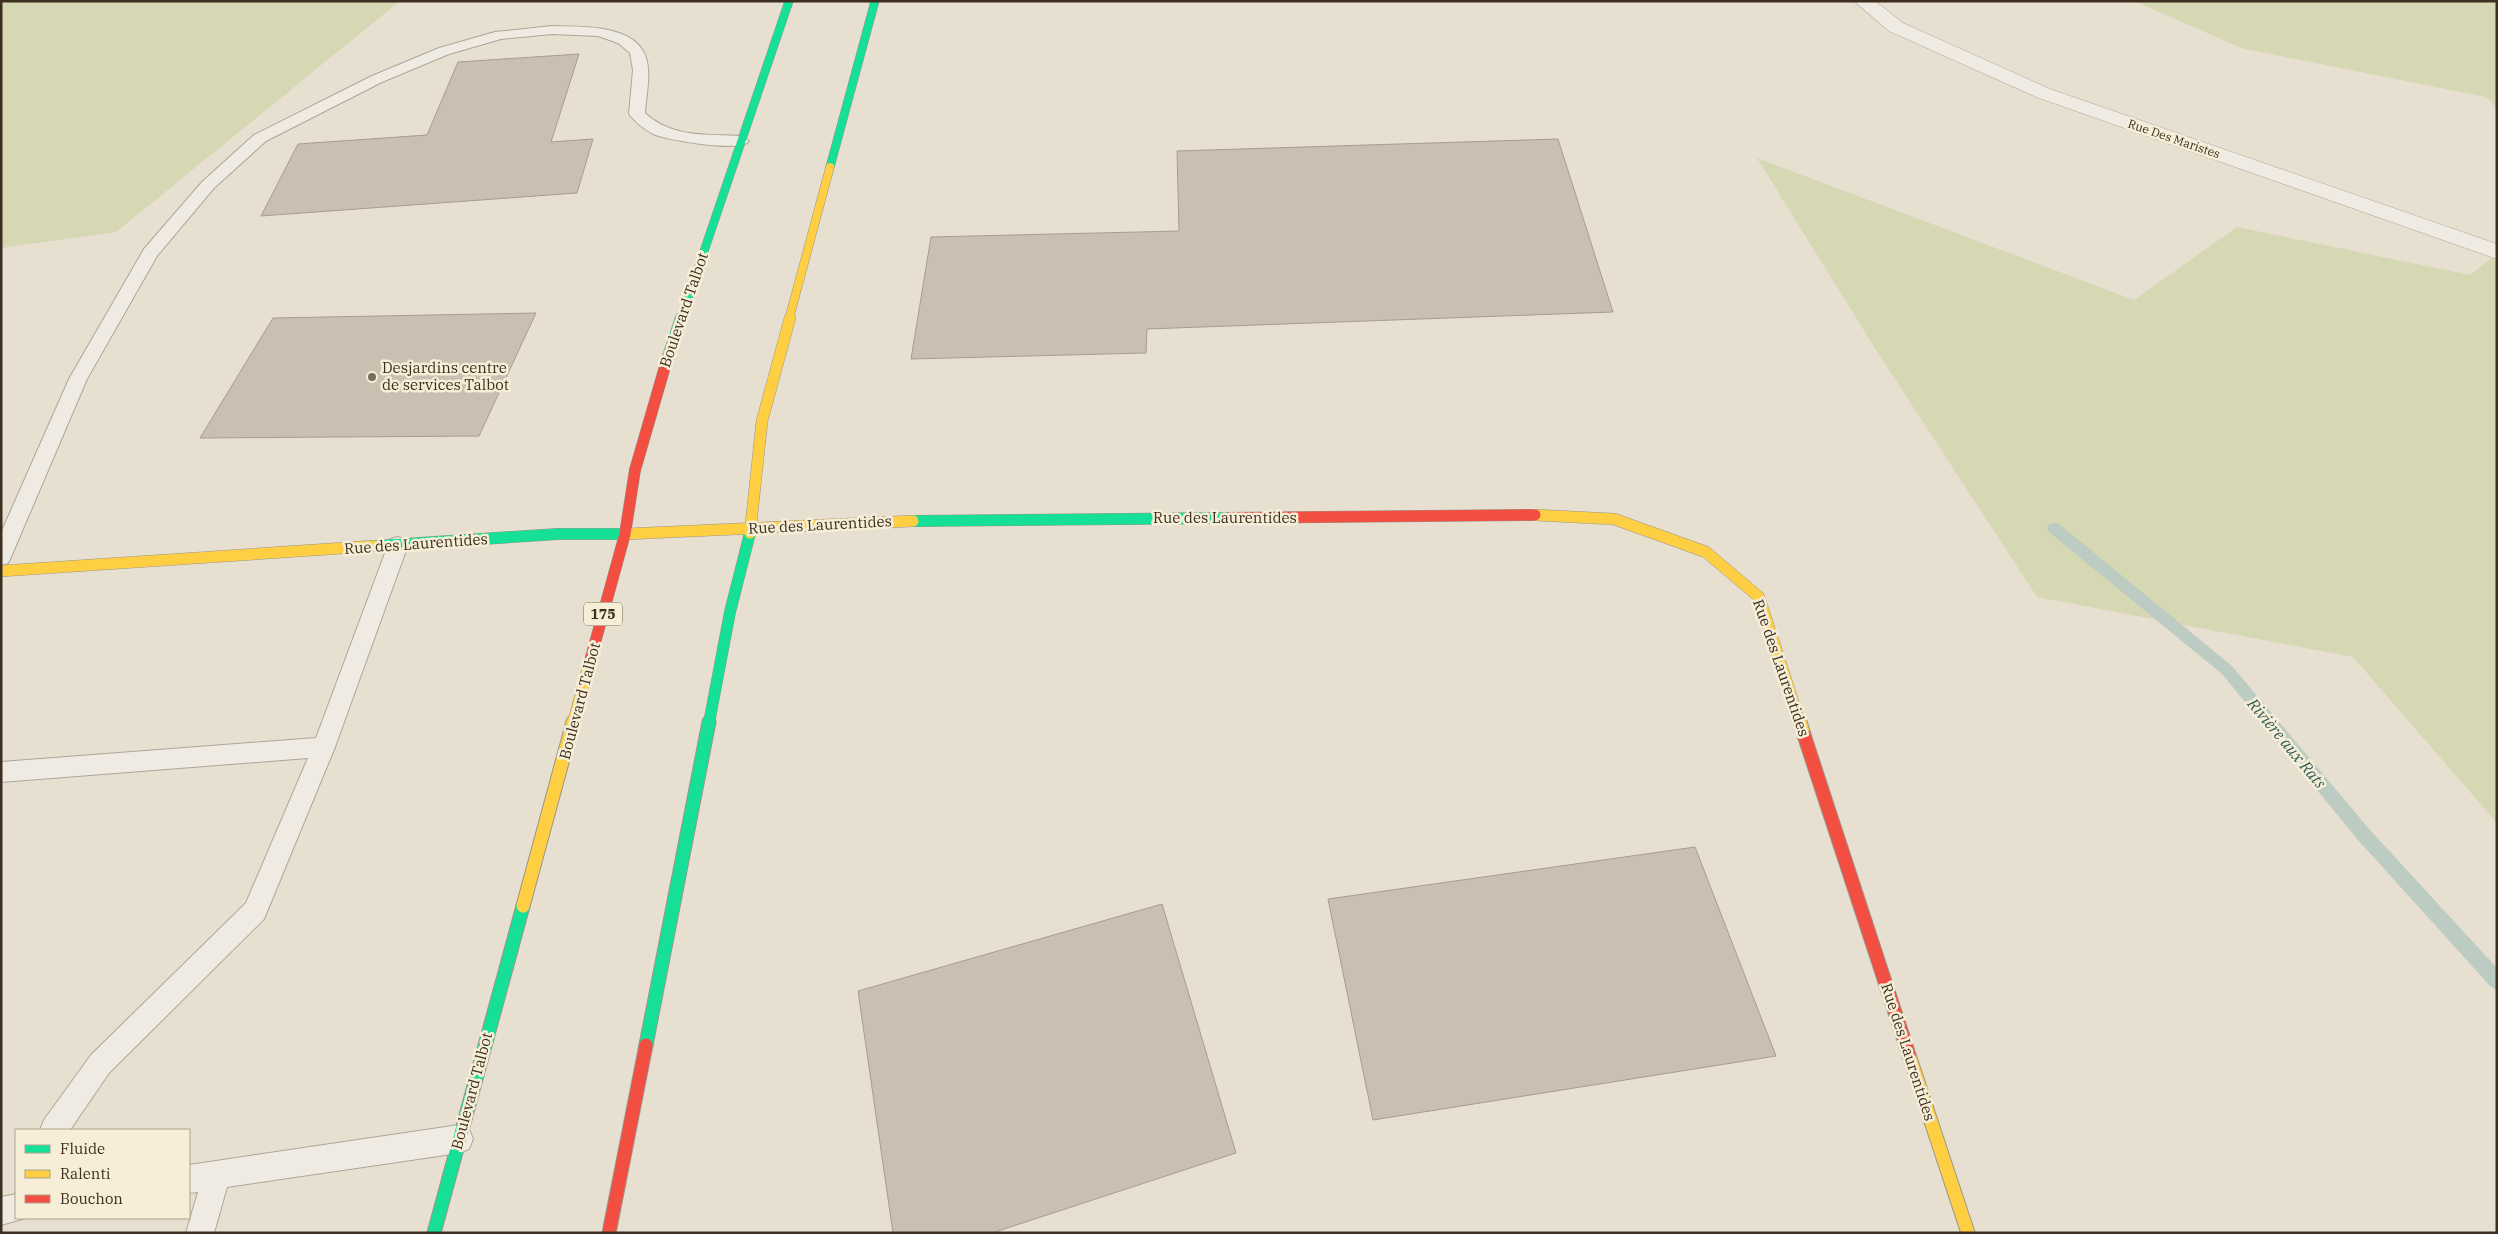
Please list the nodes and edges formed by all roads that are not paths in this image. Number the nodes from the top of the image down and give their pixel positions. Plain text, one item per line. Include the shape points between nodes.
1 (789, 1) edge
2 (875, 1) edge
3 (1863, 1) edge
4 (741, 141) junction
5 (2497, 252) edge
6 (751, 528) junction
7 (626, 534) junction
8 (398, 545) junction
9 (1, 557) edge
10 (1, 571) edge
11 (324, 746) junction
12 (1, 772) edge
13 (55, 1129) edge
14 (459, 1139) junction
15 (217, 1174) junction
16 (190, 1179) edge
17 (200, 1233) edge
18 (434, 1233) edge
19 (609, 1233) edge
20 (1968, 1233) edge

1 - 4 main road, Boulevard Talbot / 175
2 - 6 main road via 762,421
3 - 5 street, Rue Des Maristes via 1896,27 2043,93
4 - 7 main road, Boulevard Talbot / 175 via 658,387 635,470
4 - 9 lane via 683,137 656,130 644,123 637,114 640,70 637,52 623,40 600,32 552,30 500,36 444,51 377,79 260,138 208,186 150,253 78,379
6 - 7 main road, Rue des Laurentides
6 - 19 main road via 728,622
6 - 20 main road, Rue des Laurentides via 934,520 1566,516 1614,519 1706,552 1759,597
7 - 8 main road, Rue des Laurentides via 558,534
7 - 14 main road, Boulevard Talbot / 175
8 - 10 main road, Rue des Laurentides
8 - 11 lane
11 - 12 lane
11 - 13 lane via 255,911 100,1064
14 - 15 lane
14 - 18 main road, Boulevard Talbot / 175
15 - 16 lane
15 - 17 lane

